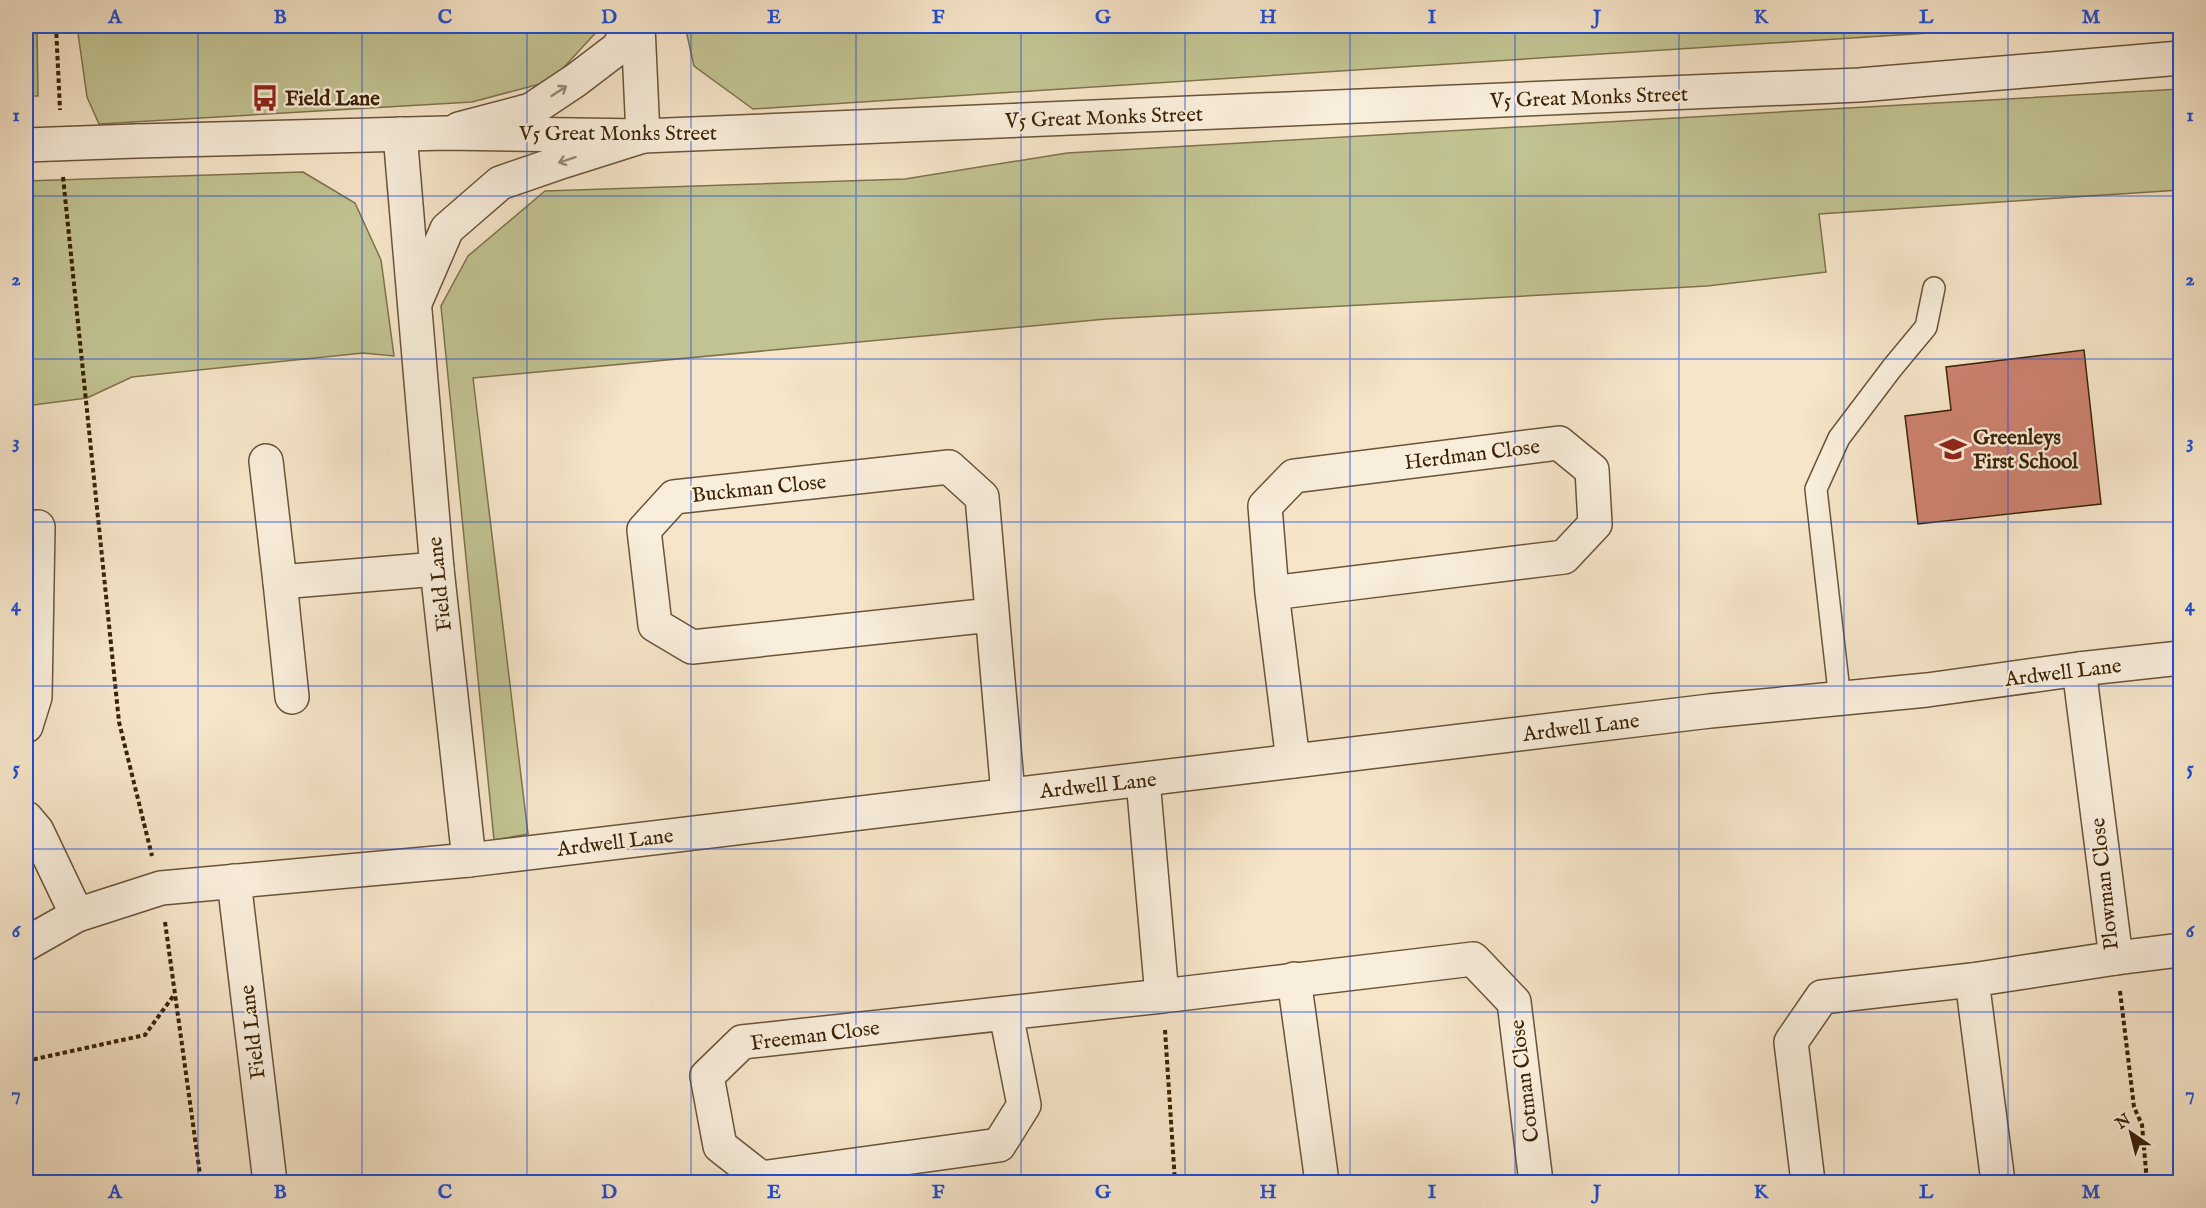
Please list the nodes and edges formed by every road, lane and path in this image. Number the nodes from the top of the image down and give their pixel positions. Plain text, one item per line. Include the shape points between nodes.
1 (631, 26) edge
2 (638, 26) edge
3 (2181, 58) edge
4 (446, 133) junction
5 (400, 134) junction
6 (643, 136) junction
7 (26, 145) edge
8 (64, 189) dead end
9 (1934, 288) dead end
10 (414, 307) junction
11 (266, 461) dead end
12 (38, 527) dead end
13 (437, 569) junction
14 (280, 582) junction
15 (1272, 592) junction
16 (991, 615) junction
17 (2181, 658) edge
18 (2079, 669) junction
19 (292, 698) dead end
20 (1840, 700) junction
21 (26, 726) edge
22 (1293, 761) junction
23 (1143, 780) junction
24 (1008, 794) junction
25 (26, 818) edge
26 (469, 860) junction
27 (234, 881) junction
28 (161, 888) junction
29 (77, 915) junction
30 (26, 944) edge
31 (2181, 950) edge
32 (2116, 958) junction
33 (1294, 979) junction
34 (1972, 980) junction
35 (174, 994) junction
36 (1162, 996) junction
37 (1006, 1014) junction
38 (26, 1060) edge
39 (201, 1182) edge
40 (270, 1182) edge
41 (1175, 1182) edge
42 (1322, 1182) edge
43 (1536, 1182) edge
44 (1808, 1182) edge
45 (1998, 1182) edge
46 (2147, 1182) edge

4 -> 1 street via 531,110 618,48
2 - 6 street
3 - 6 street, V5 Great Monks Street via 1858,85
4 - 5 street, V5 Great Monks Street
4 - 6 street, V5 Great Monks Street
5 - 7 street, V5 Great Monks Street, bridge
5 - 10 street, Field Lane
6 -> 10 street, Field Lane via 500,183 447,229
8 - 28 path via 119,722
9 - 20 lane via 1926,327 1839,438 1816,489
10 - 13 street, Field Lane
11 - 14 street
12 - 21 street via 35,697
13 - 14 street
13 - 26 street, Field Lane
14 - 19 street
15 - 15 street, Herdman Close via 1264,506 1294,476 1559,443 1592,470 1595,524 1564,557
15 - 22 street, Herdman Close
16 - 16 street, Buckman Close via 982,497 949,467 674,497 644,530 655,625 692,647
16 - 24 street, Buckman Close
17 - 18 street, Ardwell Lane
18 - 20 street, Ardwell Lane
18 - 32 street, Plowman Close
20 - 22 street, Ardwell Lane via 1710,711
22 - 23 street, Ardwell Lane
23 - 24 street, Ardwell Lane
23 - 36 street
24 - 26 street, Ardwell Lane
25 - 29 street via 37,831
26 - 27 street, Ardwell Lane
27 - 28 street, Ardwell Lane
27 - 40 street, Field Lane
28 - 29 street, Ardwell Lane
28 - 35 path
29 - 30 street, Ardwell Lane
31 - 32 street
32 - 34 street, Plowman Close
32 - 46 path
33 - 36 street, Cotman Close
33 - 42 street
33 - 43 street, Cotman Close via 1473,959 1514,1002
34 - 44 street, Plowman Close via 1822,997 1791,1042
34 - 45 street
35 - 38 path via 145,1035
35 - 39 path
36 - 37 street, Freeman Close
36 - 41 path
37 - 37 street, Freeman Close via 742,1042 707,1076 720,1146 761,1178 999,1145 1024,1105

